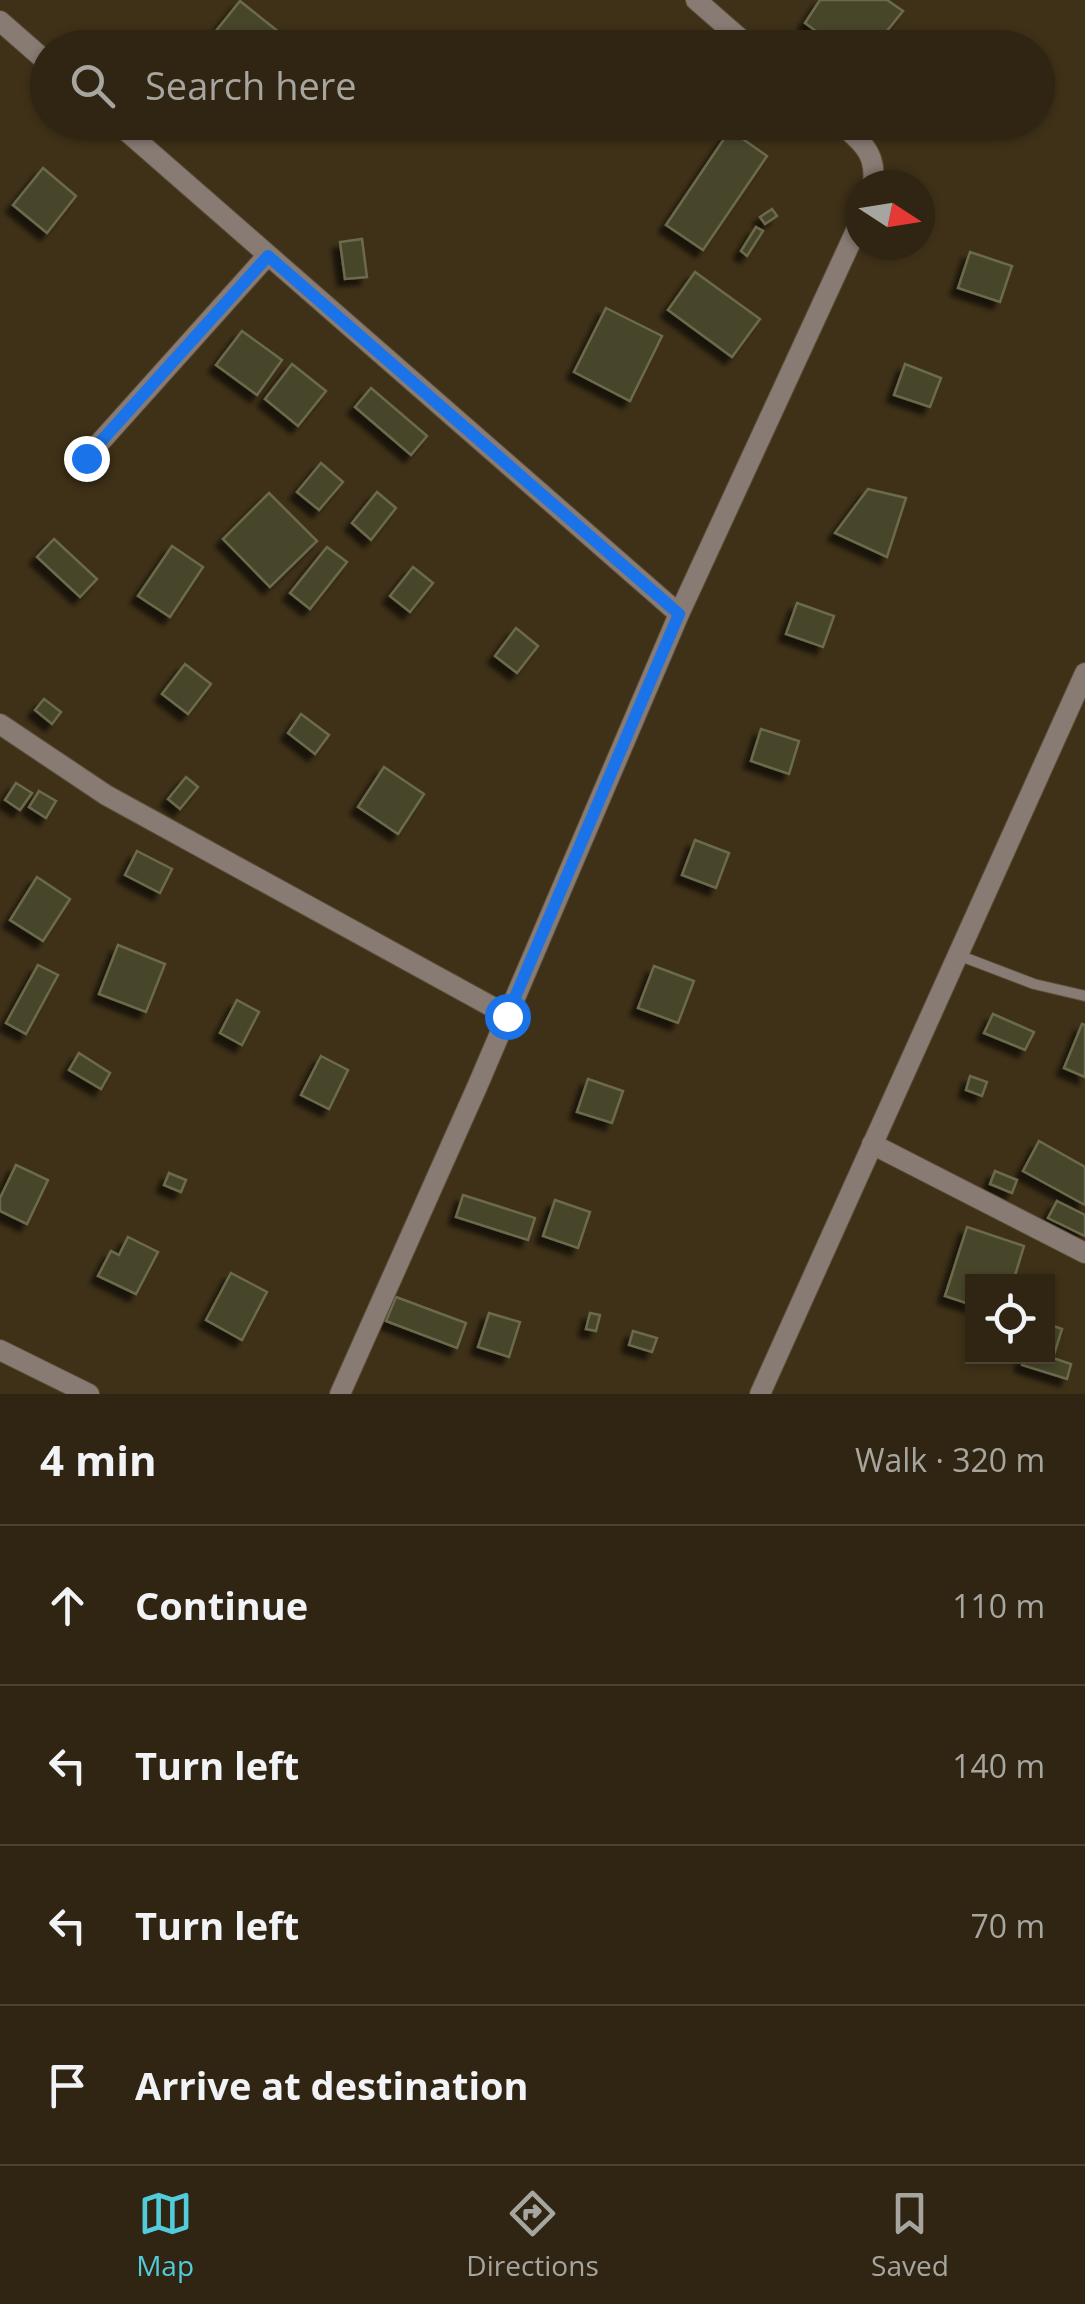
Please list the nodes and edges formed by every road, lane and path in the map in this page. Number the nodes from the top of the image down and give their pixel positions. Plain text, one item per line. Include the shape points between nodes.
1 (696, 0) edge
2 (0, 21) edge
3 (731, 30) edge
4 (30, 47) edge
5 (136, 140) edge
6 (859, 140) edge
7 (875, 170) edge
8 (845, 254) edge
9 (268, 256) junction
10 (86, 458) dead end
11 (679, 614) junction
12 (1085, 673) edge
13 (0, 724) edge
14 (958, 955) junction
15 (1085, 996) edge
16 (507, 1016) junction
17 (872, 1144) junction
18 (1085, 1253) edge
19 (0, 1350) edge
20 (89, 1394) edge
21 (340, 1394) edge
22 (760, 1394) edge

1 - 3 street
2 - 4 street
5 - 9 street
6 - 7 street
8 - 11 street
9 - 10 street
9 - 11 street
11 - 16 street
12 - 14 street
13 - 16 street via 106,795
14 - 15 lane
14 - 17 street
16 - 21 street
17 - 18 street
17 - 22 street
19 - 20 street

